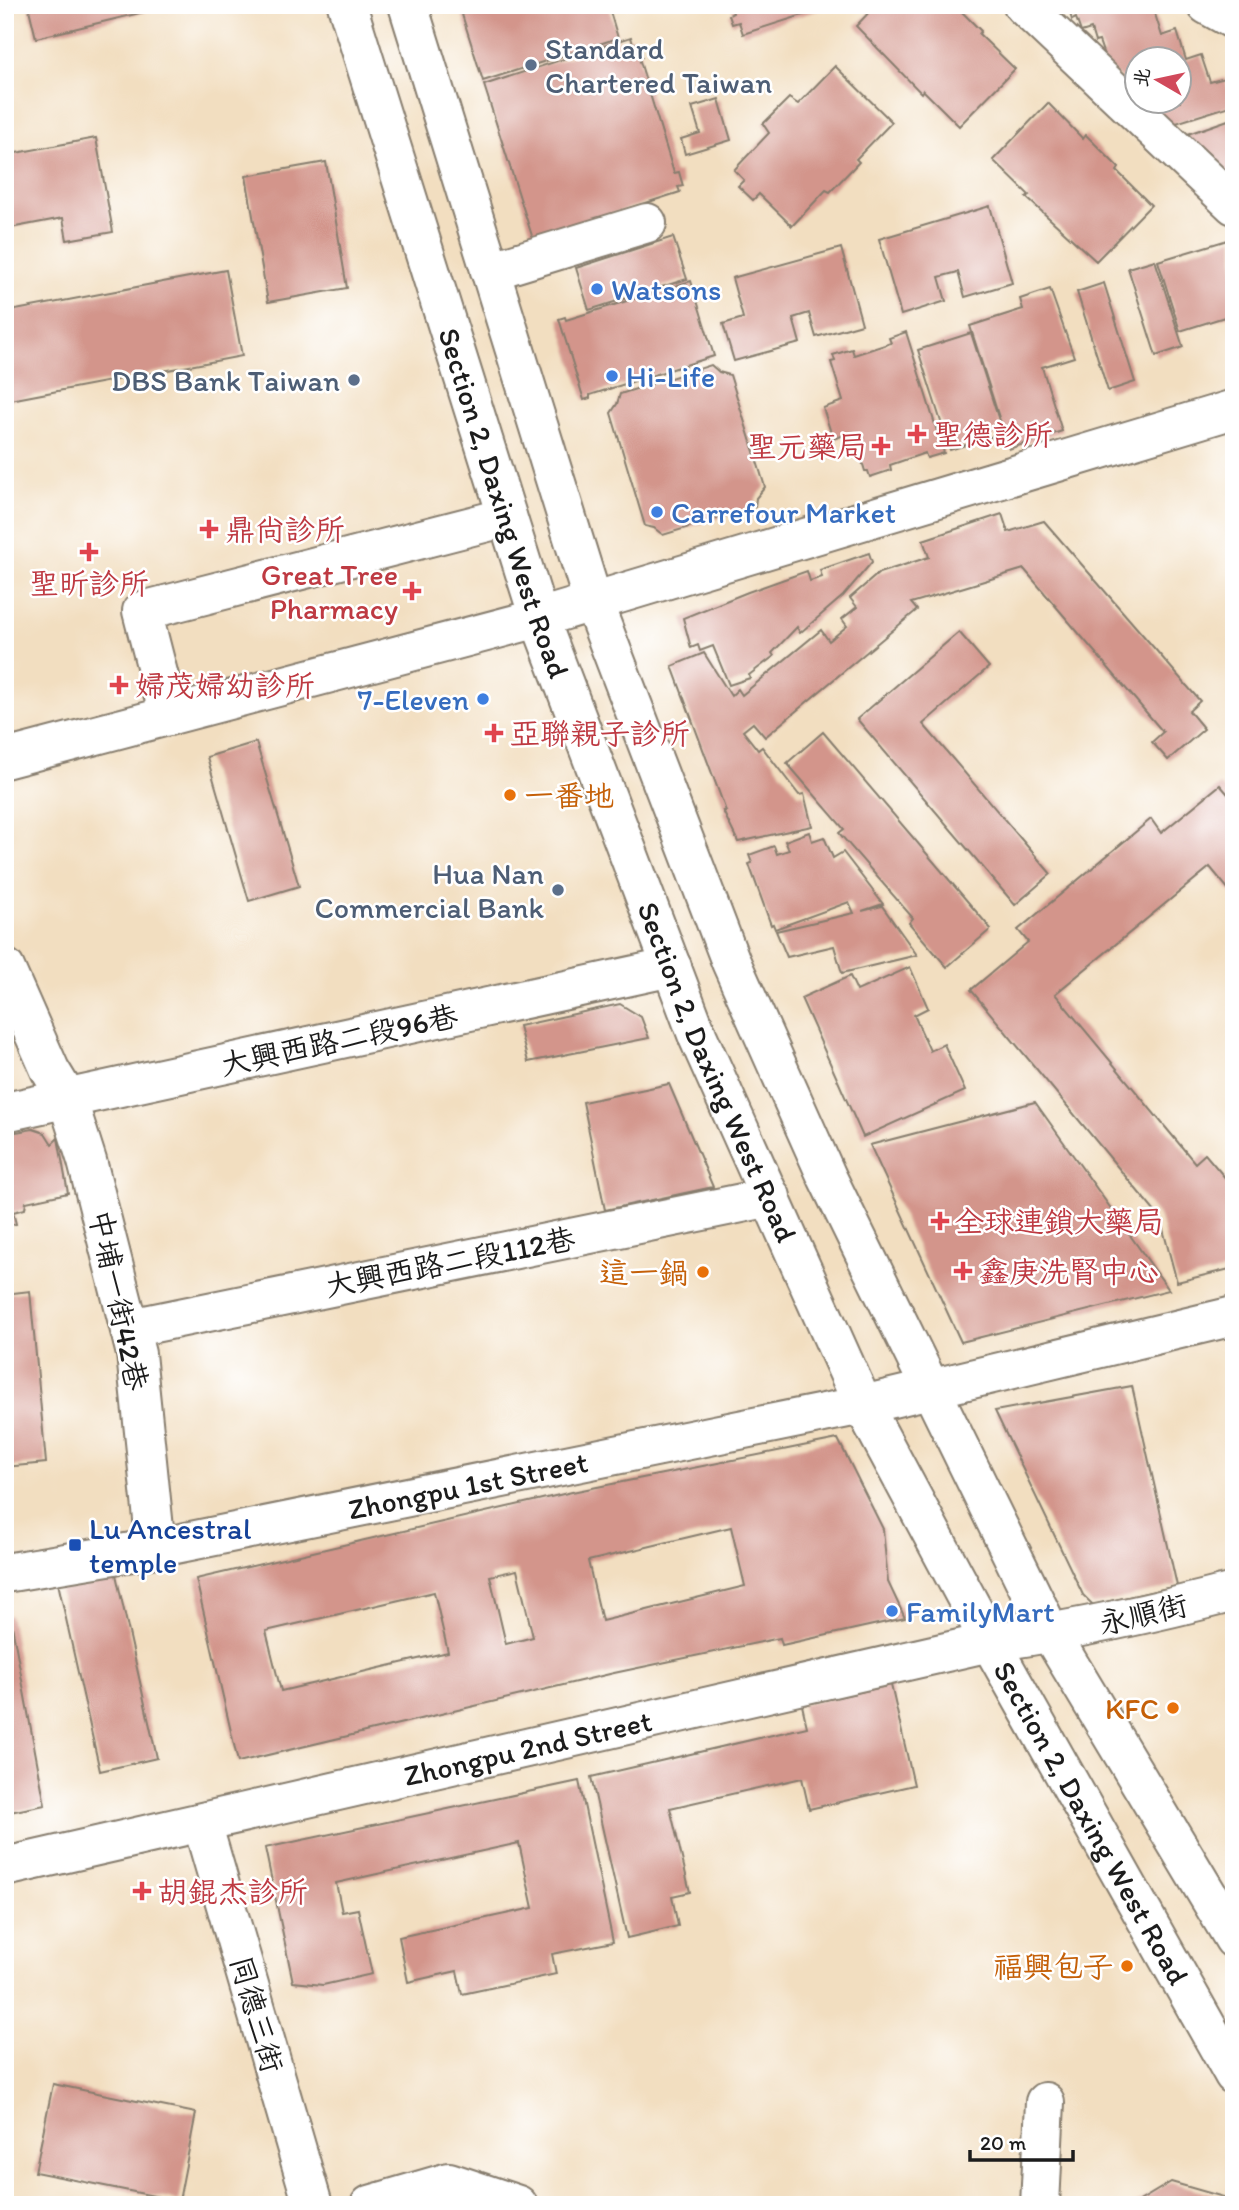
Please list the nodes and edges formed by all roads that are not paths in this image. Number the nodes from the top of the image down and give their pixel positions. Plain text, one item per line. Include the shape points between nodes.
1 (346, 5) edge
2 (408, 5) edge
3 (1023, 5) edge
4 (1207, 5) edge
5 (1234, 20) edge
6 (1234, 205) edge
7 (647, 223) dead end
8 (490, 271) junction
9 (1234, 409) edge
10 (507, 517) junction
11 (593, 602) junction
12 (540, 618) junction
13 (169, 716) junction
14 (5, 759) edge
15 (672, 967) junction
16 (5, 968) edge
17 (67, 1098) junction
18 (5, 1112) edge
19 (771, 1197) junction
20 (1234, 1316) edge
21 (130, 1328) junction
22 (928, 1388) junction
23 (863, 1405) junction
24 (156, 1548) junction
25 (5, 1573) edge
26 (1234, 1592) edge
27 (1051, 1634) junction
28 (990, 1642) junction
29 (202, 1823) junction
30 (5, 1867) edge
31 (1234, 1939) edge
32 (1234, 2075) edge
33 (1045, 2102) dead end
34 (313, 2205) edge
35 (370, 2205) edge
36 (518, 2205) edge
37 (1040, 2205) edge

1 - 10 street, Section 2, Daxing West Road
2 - 8 street, Section 2, Daxing West Road
3 - 6 street
4 - 5 street
7 - 8 street
8 - 11 street, Section 2, Daxing West Road
9 - 11 street
10 - 12 street, Section 2, Daxing West Road
10 - 13 street via 142,611
11 - 12 street
11 - 22 street, Section 2, Daxing West Road via 732,962 827,1177
12 - 13 street
12 - 15 street, Section 2, Daxing West Road
13 - 14 street
15 - 17 street, 大興西路二段96巷
15 - 19 street, Section 2, Daxing West Road via 698,1037
16 - 17 street, 中埔一街42巷
17 - 18 street, 大興西路二段96巷
17 - 21 street, 中埔一街42巷
19 - 21 street, 大興西路二段112巷
19 - 23 street, Section 2, Daxing West Road
20 - 22 street, Zhongpu 1st Street
21 - 24 street, 中埔一街42巷
22 - 23 street, Zhongpu 1st Street
22 - 27 street, Section 2, Daxing West Road
23 - 24 street, Zhongpu 1st Street
23 - 28 street, Section 2, Daxing West Road
24 - 25 street, Zhongpu 1st Street
26 - 27 street, 永順街
27 - 28 street, Zhongpu 2nd Street
27 - 31 street, Section 2, Daxing West Road
28 - 29 street, Zhongpu 2nd Street
28 - 32 street, Section 2, Daxing West Road
29 - 30 street, Zhongpu 2nd Street
29 - 34 street, 同德三街
33 - 37 street
35 - 36 street via 449,2182

